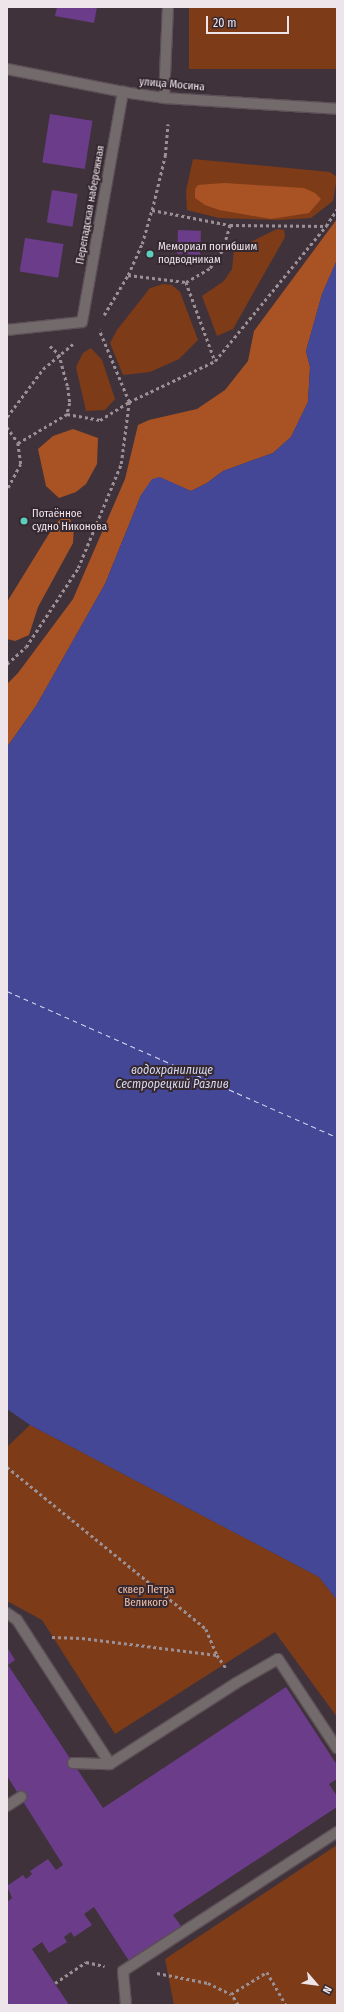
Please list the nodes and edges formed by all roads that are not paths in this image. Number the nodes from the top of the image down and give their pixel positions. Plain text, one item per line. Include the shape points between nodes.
1 (168, 7) edge
2 (7, 69) edge
3 (123, 92) junction
4 (164, 98) junction
5 (337, 108) edge
6 (7, 330) edge
7 (7, 1613) edge
8 (337, 1748) edge
9 (73, 1763) dead end
10 (110, 1764) junction
11 (21, 1797) dead end
12 (7, 1806) edge
13 (337, 1832) edge
14 (126, 2005) edge

1 - 4 street
2 - 3 street, улица Мосина
3 - 4 street, улица Мосина
3 - 6 street, Перепадская набережная via 82,322
4 - 5 street, улица Мосина
7 - 10 street via 17,1620
8 - 10 street via 278,1659
9 - 10 street
11 - 12 street
13 - 14 street via 123,1971

